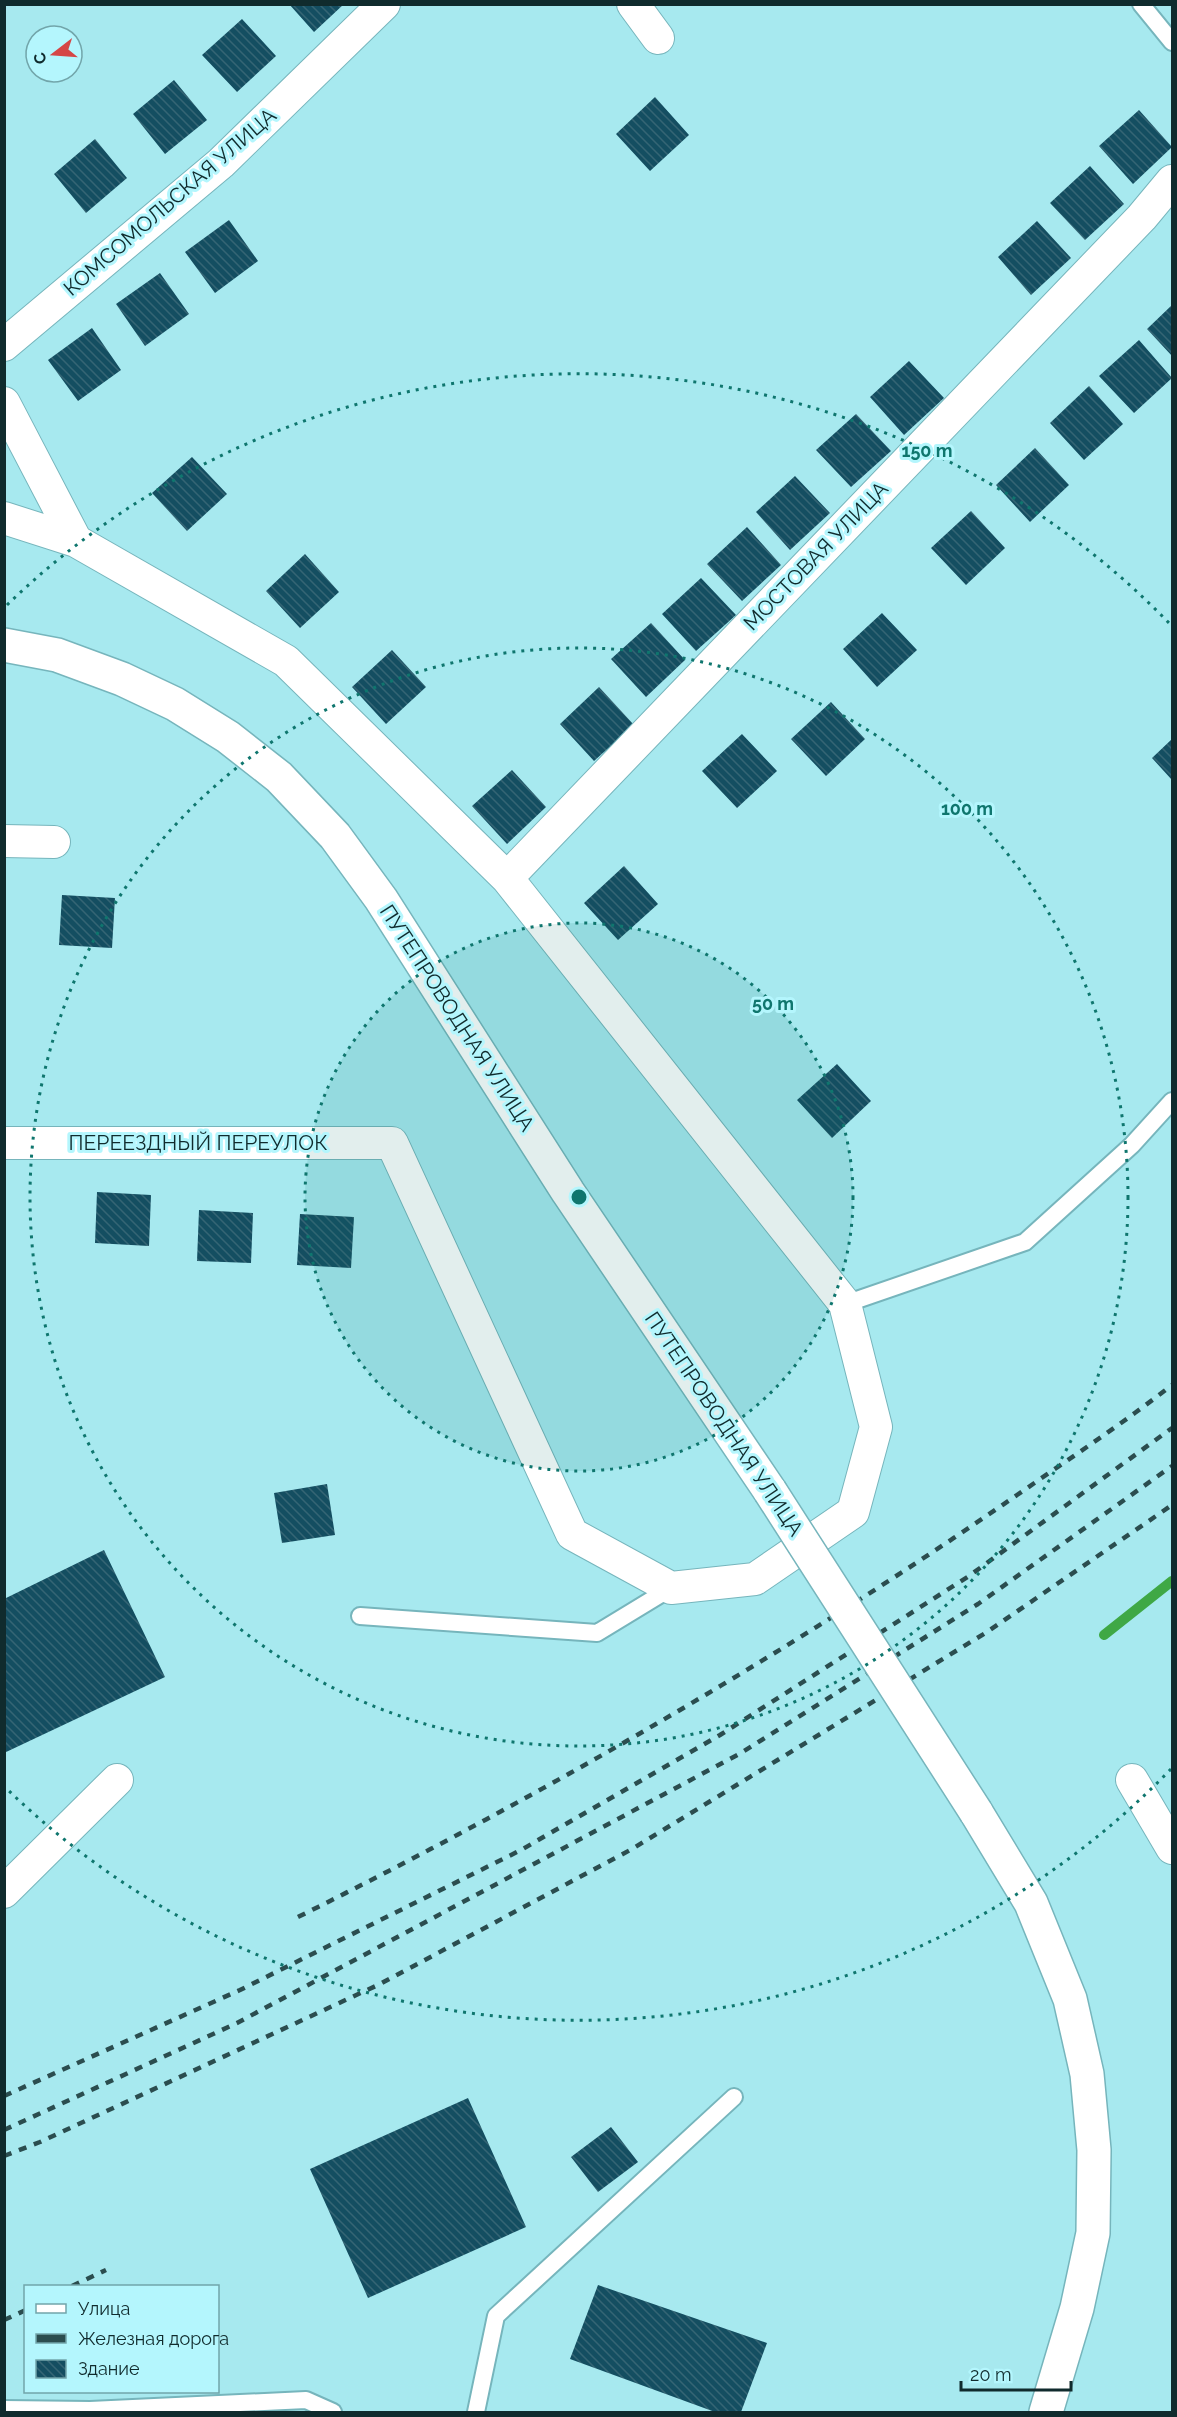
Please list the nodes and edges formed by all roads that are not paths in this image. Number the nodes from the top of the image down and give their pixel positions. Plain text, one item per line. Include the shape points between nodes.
1 (384, 4) edge
2 (633, 4) edge
3 (1141, 4) edge
4 (658, 38) dead end
5 (1173, 42) edge
6 (1173, 181) edge
7 (4, 345) edge
8 (4, 404) edge
9 (4, 518) edge
10 (76, 541) junction
11 (4, 645) edge
12 (4, 842) edge
13 (54, 842) dead end
14 (507, 878) junction
15 (1173, 1101) edge
16 (4, 1143) edge
17 (845, 1304) junction
18 (671, 1588) junction
19 (360, 1616) dead end
20 (117, 1780) dead end
21 (1132, 1780) dead end
22 (1173, 1848) edge
23 (4, 1892) edge
24 (734, 2097) dead end
25 (4, 2409) edge
26 (333, 2412) edge
27 (476, 2412) edge
28 (1046, 2412) edge

1 - 7 street, КОМСОМОЛЬСКАЯ УЛИЦА via 221,163
2 - 4 street
3 - 5 lane
6 - 14 street, МОСТОВАЯ УЛИЦА
8 - 10 street
9 - 10 street
10 - 14 street via 286,661
11 - 28 main road, ПУТЕПРОВОДНАЯ УЛИЦА, bridge via 57,656 122,679 175,704 279,777 335,836 381,899 568,1192 770,1491 1031,1904 1070,1999 1087,2074 1094,2150 1093,2234 1077,2308
12 - 13 street
14 - 17 street
15 - 17 lane via 1132,1145 1025,1242
16 - 18 street, ПЕРЕЕЗДНЫЙ ПЕРЕУЛОК via 392,1143 572,1534
17 - 18 street via 876,1427 853,1512 755,1580
18 - 19 lane via 597,1633
20 - 23 street
21 - 22 street
24 - 27 lane via 496,2316
25 - 26 lane via 90,2410 306,2400

